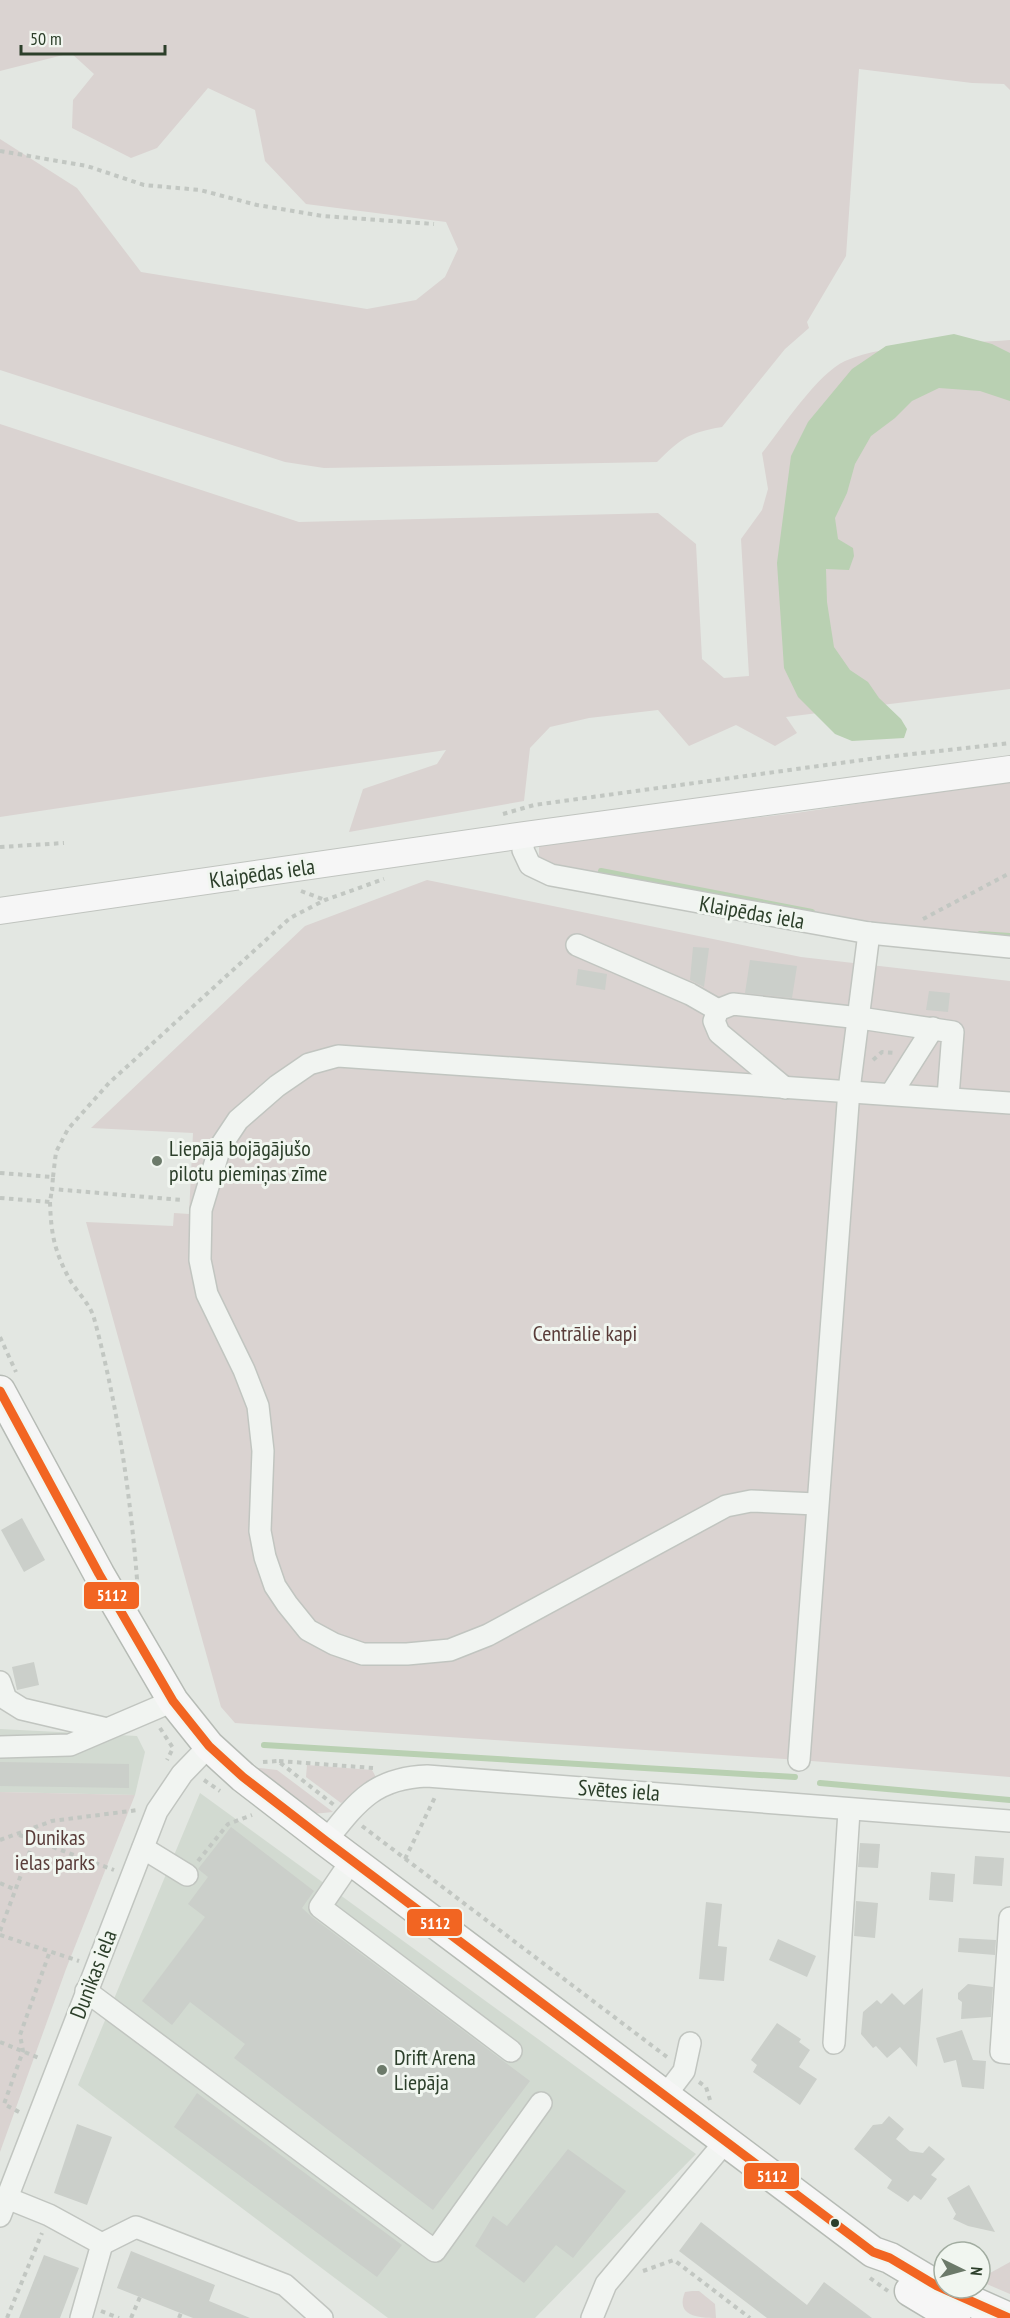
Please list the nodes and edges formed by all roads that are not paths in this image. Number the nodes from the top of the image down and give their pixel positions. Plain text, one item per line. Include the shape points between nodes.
1 (1010, 768) edge
2 (524, 835) junction
3 (0, 911) edge
4 (869, 933) junction
5 (577, 945) dead end
6 (1010, 947) edge
7 (718, 1010) junction
8 (860, 1018) junction
9 (933, 1028) junction
10 (849, 1085) junction
11 (785, 1088) junction
12 (891, 1094) junction
13 (948, 1096) junction
14 (1010, 1103) edge
15 (0, 1391) edge
16 (816, 1504) junction
17 (0, 1682) edge
18 (173, 1701) junction
19 (103, 1728) junction
20 (209, 1746) junction
21 (0, 1748) edge
22 (799, 1760) dead end
23 (849, 1811) junction
24 (1010, 1821) edge
25 (326, 1841) junction
26 (143, 1848) junction
27 (352, 1860) junction
28 (187, 1875) road end
29 (1010, 1918) edge
30 (86, 1991) junction
31 (690, 2043) dead end
32 (834, 2043) dead end
33 (511, 2051) dead end
34 (1010, 2053) edge
35 (665, 2096) junction
36 (541, 2103) dead end
37 (725, 2142) junction
38 (4, 2207) edge
39 (102, 2244) junction
40 (873, 2252) junction
41 (89, 2314) edge
42 (322, 2318) edge
43 (592, 2318) edge
44 (955, 2318) edge
45 (1009, 2318) edge

1 - 2 main road, Klaipēdas iela
2 - 3 main road, Klaipēdas iela
2 - 4 street, Klaipēdas iela via 523,850 530,865 550,875
4 - 6 street, Klaipēdas iela
4 - 8 street
5 - 7 street
7 - 8 street via 733,1004
7 - 11 street via 714,1022 719,1033
8 - 9 street
8 - 10 street
9 - 12 street
9 - 13 street via 953,1032
10 - 11 street
10 - 12 street
10 - 16 street
11 - 16 street via 338,1056 309,1064 238,1120 220,1147 201,1210 200,1260 207,1294 258,1406 263,1451 260,1531 275,1586 308,1630 334,1644 363,1654 450,1650 488,1635 726,1506 751,1502
12 - 13 street
13 - 14 street
15 - 18 highway
16 - 22 street
17 - 19 street via 6,1699 22,1709
18 - 19 street
18 - 20 highway
19 - 21 street via 70,1745
20 - 25 highway
20 - 26 street, Dunikas iela via 182,1774 157,1811
23 - 24 street, Svētes iela
23 - 25 street, Svētes iela via 721,1798 402,1777 359,1800
23 - 32 street
25 - 27 highway
26 - 28 street
26 - 30 street, Dunikas iela
27 - 33 street via 320,1907
27 - 35 highway
29 - 34 street via 1001,2052
30 - 36 street via 435,2251
30 - 38 street, Dunikas iela
31 - 35 street via 684,2071
35 - 37 highway
37 - 40 highway
37 - 43 street via 606,2284
38 - 39 street via 49,2215
39 - 41 street
39 - 42 street via 136,2227 285,2285
40 - 44 highway via 904,2287
40 - 45 highway

